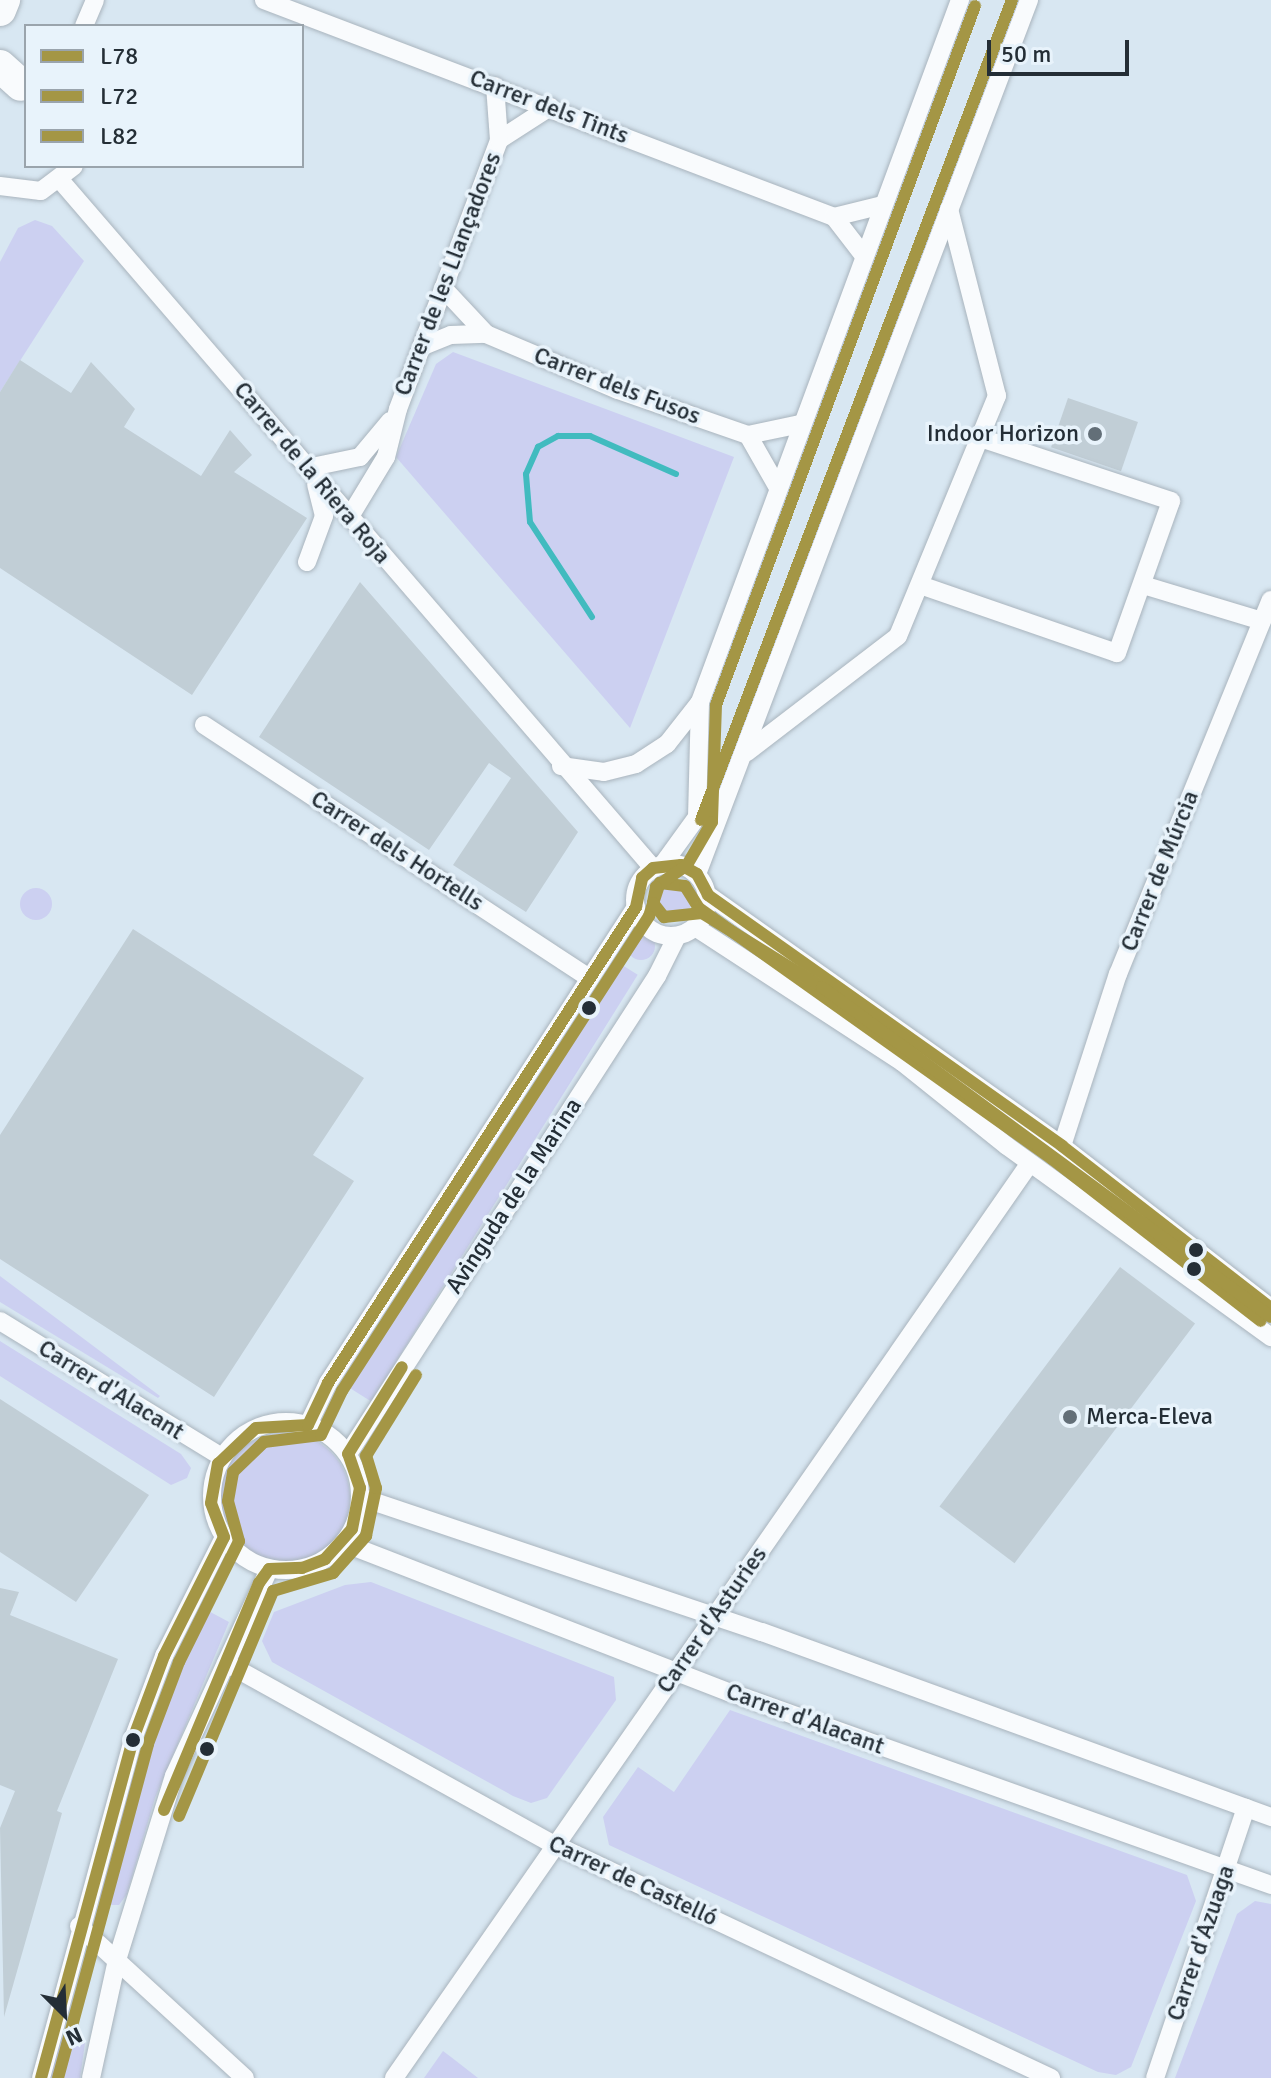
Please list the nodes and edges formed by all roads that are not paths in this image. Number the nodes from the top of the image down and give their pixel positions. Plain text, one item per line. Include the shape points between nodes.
1 (4, 0) edge
2 (95, 0) edge
3 (264, 0) edge
4 (1029, 0) edge
5 (958, 1) edge
6 (0, 10) edge
7 (85, 24) edge
8 (495, 86) junction
9 (550, 107) junction
10 (499, 140) junction
11 (72, 168) edge
12 (61, 181) junction
13 (0, 186) edge
14 (883, 205) junction
15 (949, 209) junction
16 (834, 217) junction
17 (864, 256) junction
18 (443, 288) junction
19 (486, 334) junction
20 (421, 347) junction
21 (398, 409) junction
22 (800, 424) junction
23 (748, 435) junction
24 (981, 438) junction
25 (307, 468) junction
26 (777, 486) junction
27 (349, 518) junction
28 (307, 562) dead end
29 (1143, 585) junction
30 (923, 586) junction
31 (1271, 600) edge
32 (1262, 621) junction
33 (700, 702) junction
34 (204, 725) dead end
35 (747, 752) junction
36 (561, 766) junction
37 (658, 866) junction
38 (697, 874) junction
39 (708, 895) junction
40 (636, 907) junction
41 (695, 927) junction
42 (677, 936) junction
43 (589, 978) junction
44 (1062, 1146) junction
45 (1030, 1163) junction
46 (1271, 1308) edge
47 (0, 1321) edge
48 (1271, 1337) edge
49 (308, 1425) junction
50 (348, 1454) junction
51 (222, 1457) junction
52 (360, 1497) junction
53 (224, 1537) junction
54 (344, 1543) junction
55 (269, 1569) junction
56 (713, 1619) junction
57 (226, 1663) junction
58 (675, 1671) junction
59 (1246, 1808) junction
60 (1271, 1817) edge
61 (555, 1845) junction
62 (1226, 1869) junction
63 (1271, 1885) edge
64 (79, 1926) junction
65 (117, 1960) junction
66 (41, 2078) edge
67 (91, 2078) edge
68 (245, 2078) edge
69 (394, 2078) edge
70 (1051, 2078) edge
71 (1155, 2078) edge

1 - 6 highway
2 - 7 street
3 - 8 street, Carrer dels Tints
4 - 15 street
5 - 14 street
8 - 9 street, Carrer dels Tints
8 - 10 street, Carrer de les Llançadores
9 - 10 street, Carrer de les Llançadores
9 - 16 street, Carrer dels Tints
10 - 18 street, Carrer de les Llançadores
11 - 12 street
12 - 13 street via 34,193
12 - 25 street, Carrer de la Riera Roja
14 - 16 street
14 - 17 street
15 - 24 street via 997,396
15 - 35 street
16 - 17 street
17 - 22 street
18 - 19 street, Carrer dels Fusos
18 - 20 street, Carrer de les Llançadores
19 - 20 street, Carrer dels Fusos via 451,335
19 - 23 street, Carrer dels Fusos
20 - 21 street, Carrer de les Llançadores
21 - 25 street, Carrer de les Llançadores via 360,457
21 - 27 street, Carrer de les Llançadores via 386,457
22 - 23 street
22 - 26 street
23 - 26 street
24 - 29 street via 1171,501
24 - 30 street
25 - 27 street, Carrer de la Riera Roja
25 - 28 street via 324,507
26 - 33 street
27 - 36 street, Carrer de la Riera Roja
29 - 30 street via 1117,653
29 - 32 street
30 - 35 street via 898,636
31 - 32 street, Carrer de Múrcia
32 - 44 street, Carrer de Múrcia via 1118,974
33 - 36 street via 667,744 636,764 604,772
33 - 37 street via 697,817
34 - 43 street, Carrer dels Hortells
35 - 38 street
36 - 37 street, Carrer de la Riera Roja
37 - 38 street
37 - 40 street via 642,878
38 - 39 street
39 - 41 street
39 - 44 street
40 - 42 street via 646,926
40 - 43 street
41 - 42 street
41 - 45 street via 902,1062
42 - 50 street, Avinguda de la Marina via 657,976
43 - 49 street via 328,1383
44 - 46 street
45 - 48 street
45 - 56 street, Carrer d'Asturies
47 - 51 street, Carrer d'Alacant
49 - 50 street
49 - 51 street via 263,1425
50 - 52 street
51 - 53 street via 211,1503
52 - 54 street
52 - 56 street
53 - 55 street via 244,1557
53 - 64 street via 164,1656 133,1739
54 - 55 street via 310,1566
54 - 58 street, Carrer d'Alacant
55 - 57 street
56 - 58 street, Carrer d'Asturies
56 - 59 street
57 - 61 street, Carrer de Castelló
57 - 65 street via 174,1776
58 - 61 street, Carrer d'Asturies
58 - 62 street, Carrer d'Alacant
59 - 60 street
59 - 62 street, Carrer d'Azuaga
61 - 69 street, Carrer d'Asturies
61 - 70 street, Carrer de Castelló
62 - 63 street, Carrer d'Alacant
62 - 71 street, Carrer d'Azuaga
64 - 65 street
64 - 66 street
65 - 67 street
65 - 68 street

